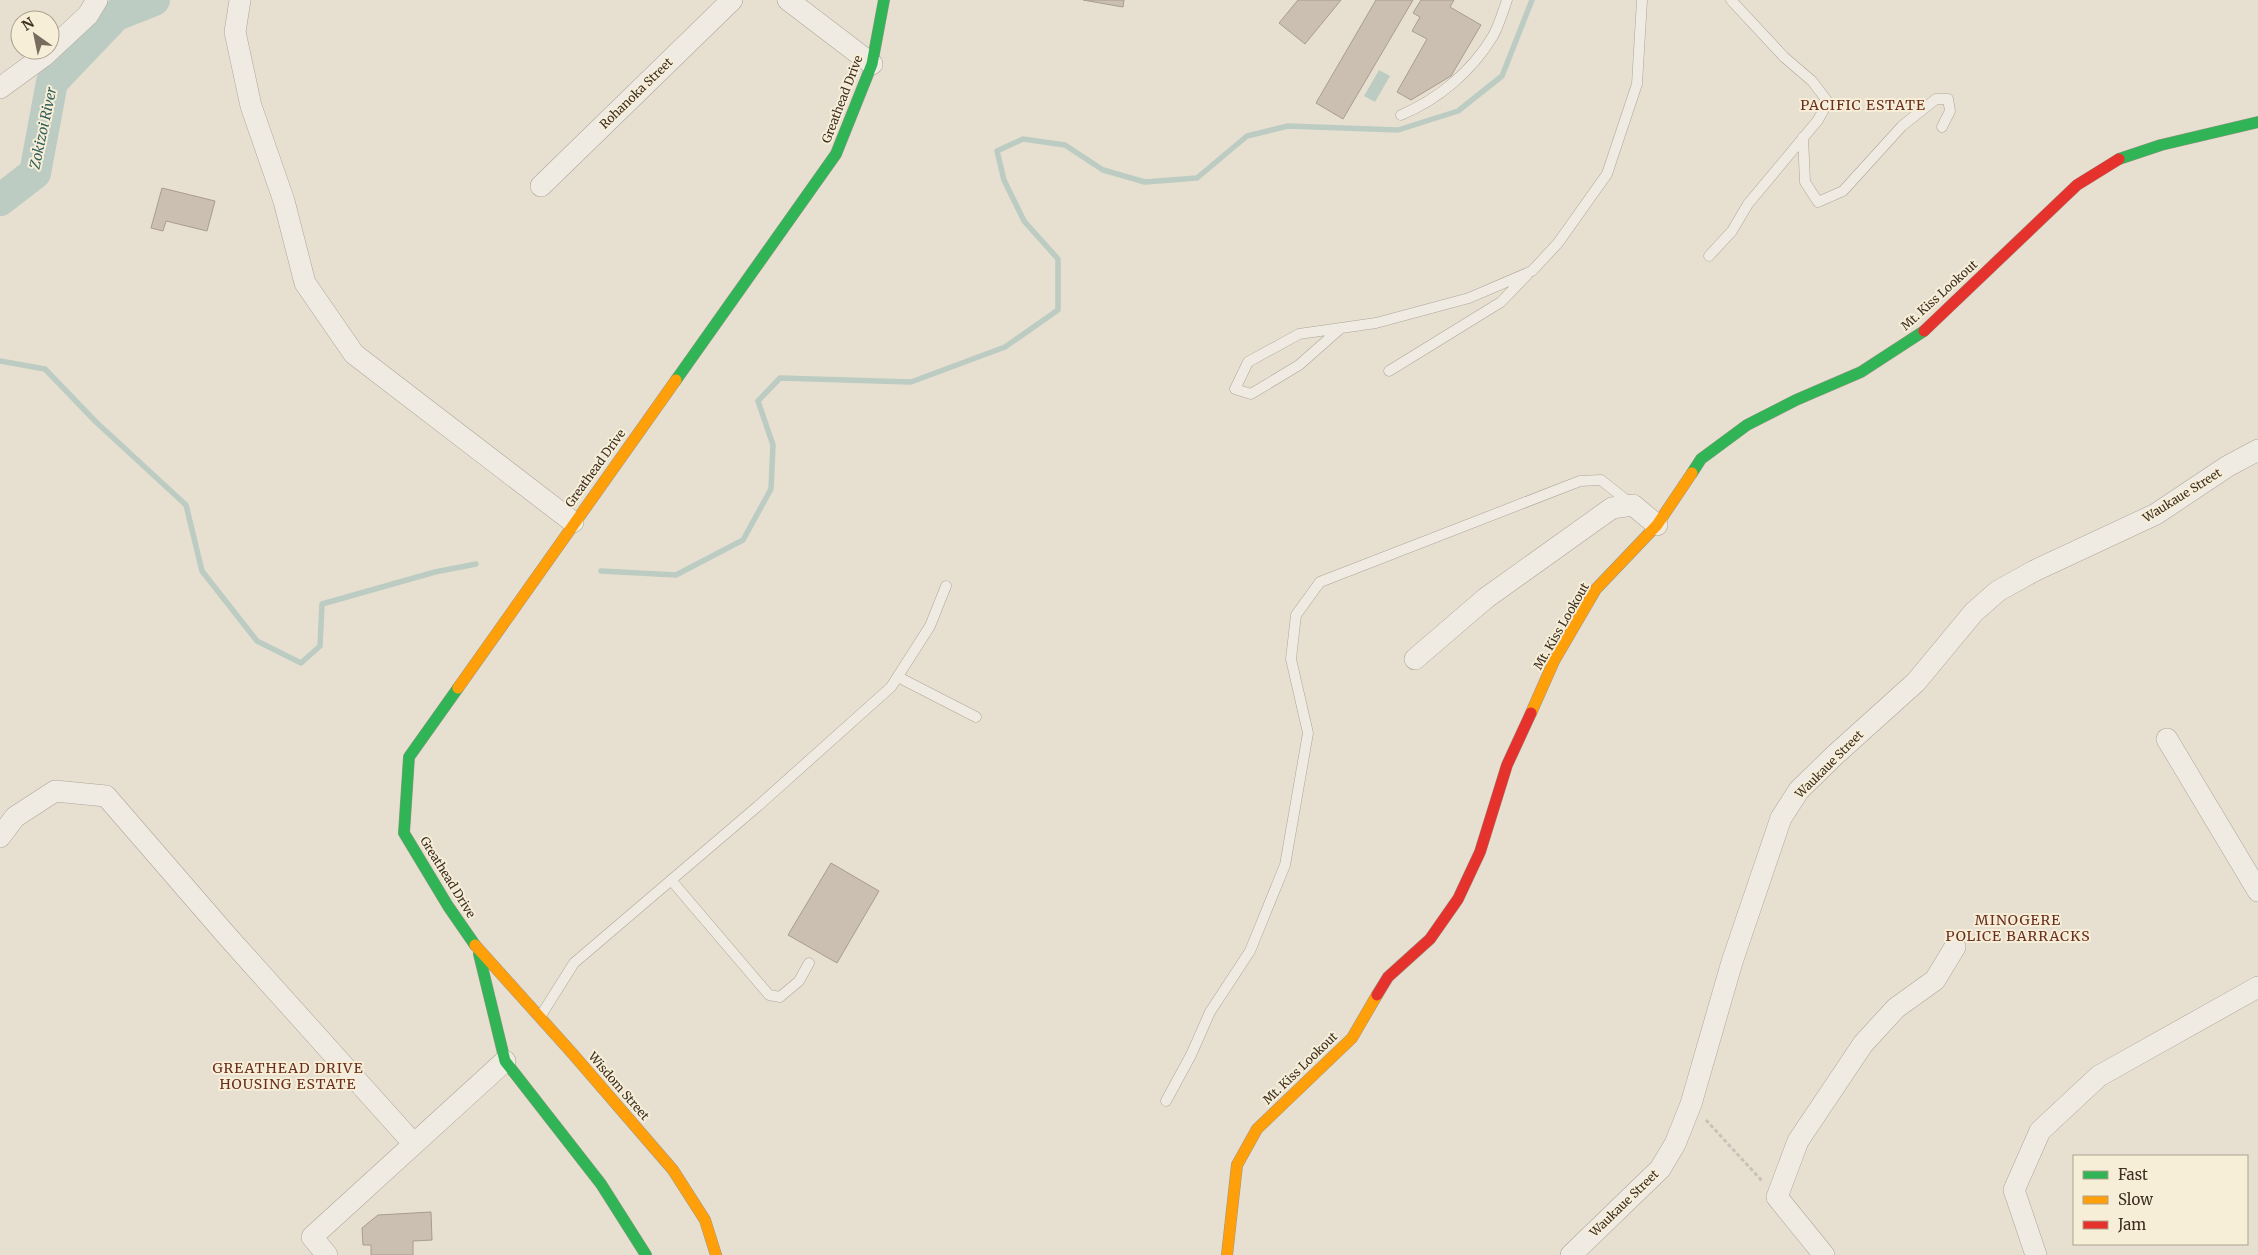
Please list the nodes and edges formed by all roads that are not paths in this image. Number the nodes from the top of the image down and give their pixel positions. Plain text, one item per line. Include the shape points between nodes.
1 (97, 0) edge
2 (240, 0) edge
3 (732, 0) edge
4 (788, 0) edge
5 (884, 0) edge
6 (1507, 0) edge
7 (1642, 0) edge
8 (1731, 0) edge
9 (872, 64) junction
10 (0, 88) edge
11 (1401, 115) dead end
12 (2258, 122) edge
13 (1942, 127) dead end
14 (1804, 137) junction
15 (540, 186) dead end
16 (1710, 256) dead end
17 (1532, 271) junction
18 (1341, 328) junction
19 (1389, 371) dead end
20 (2258, 450) edge
21 (1633, 505) junction
22 (573, 522) junction
23 (1657, 524) junction
24 (946, 586) dead end
25 (1415, 659) dead end
26 (898, 677) junction
27 (976, 717) dead end
28 (2167, 739) dead end
29 (0, 837) edge
30 (671, 880) junction
31 (2258, 891) edge
32 (1955, 947) dead end
33 (478, 950) junction
34 (809, 964) dead end
35 (2258, 987) edge
36 (540, 1018) junction
37 (505, 1061) junction
38 (1166, 1101) dead end
39 (413, 1143) junction
40 (327, 1255) edge
41 (646, 1255) edge
42 (716, 1255) edge
43 (1227, 1255) edge
44 (1571, 1255) edge
45 (1824, 1255) edge
46 (2036, 1255) edge

1 - 10 street via 88,15 44,56
2 - 22 street via 235,32 251,106 284,201 305,283 354,354
3 - 15 street, Rohanoka Street
4 - 9 street
5 - 9 street, Greathead Drive
6 - 11 lane via 1493,35 1461,78 1416,109
7 - 17 lane via 1637,84 1607,174 1558,242
8 - 14 lane via 1784,57 1812,80 1828,102
9 - 22 street, Greathead Drive via 836,154
12 - 23 street, Mt. Kiss Lookout via 2161,145 2115,160 2077,185 1919,335 1862,372 1747,425 1701,459
13 - 14 lane via 1950,111 1948,99 1936,99 1902,126 1843,191 1818,202 1805,182
14 - 16 lane
17 - 18 lane via 1469,298 1376,323
17 - 19 lane via 1501,302
18 - 18 lane via 1299,334 1248,362 1235,390 1251,394 1299,365
20 - 44 street, Waukaue Street via 2156,514 1998,591 1974,612 1916,682 1800,790 1781,818 1732,962 1691,1104 1675,1144 1660,1169
21 - 23 street
21 - 25 street via 1612,508 1486,598
21 - 38 lane via 1601,480 1580,481 1320,582 1296,615 1291,659 1308,733 1285,865 1250,951 1210,1012
22 - 33 street, Greathead Drive via 408,757 404,833
23 - 43 street, Mt. Kiss Lookout via 1596,589 1554,661 1507,765 1480,852 1458,899 1430,939 1388,977 1352,1038 1256,1129 1237,1165
24 - 26 lane via 930,626
26 - 27 lane
26 - 30 lane via 869,707
28 - 31 street
29 - 39 street via 15,817 55,791 106,796
30 - 34 lane via 769,995 780,997 800,981
30 - 36 lane via 574,963
32 - 45 street via 1934,980 1896,1008 1863,1044 1798,1141 1777,1197
33 - 36 street, Wisdom Street
33 - 37 street
35 - 46 street via 2100,1076 2040,1131 2014,1190
36 - 42 street, Wisdom Street via 673,1170 705,1220
37 - 39 street
37 - 41 street via 601,1184
39 - 40 street via 312,1237

